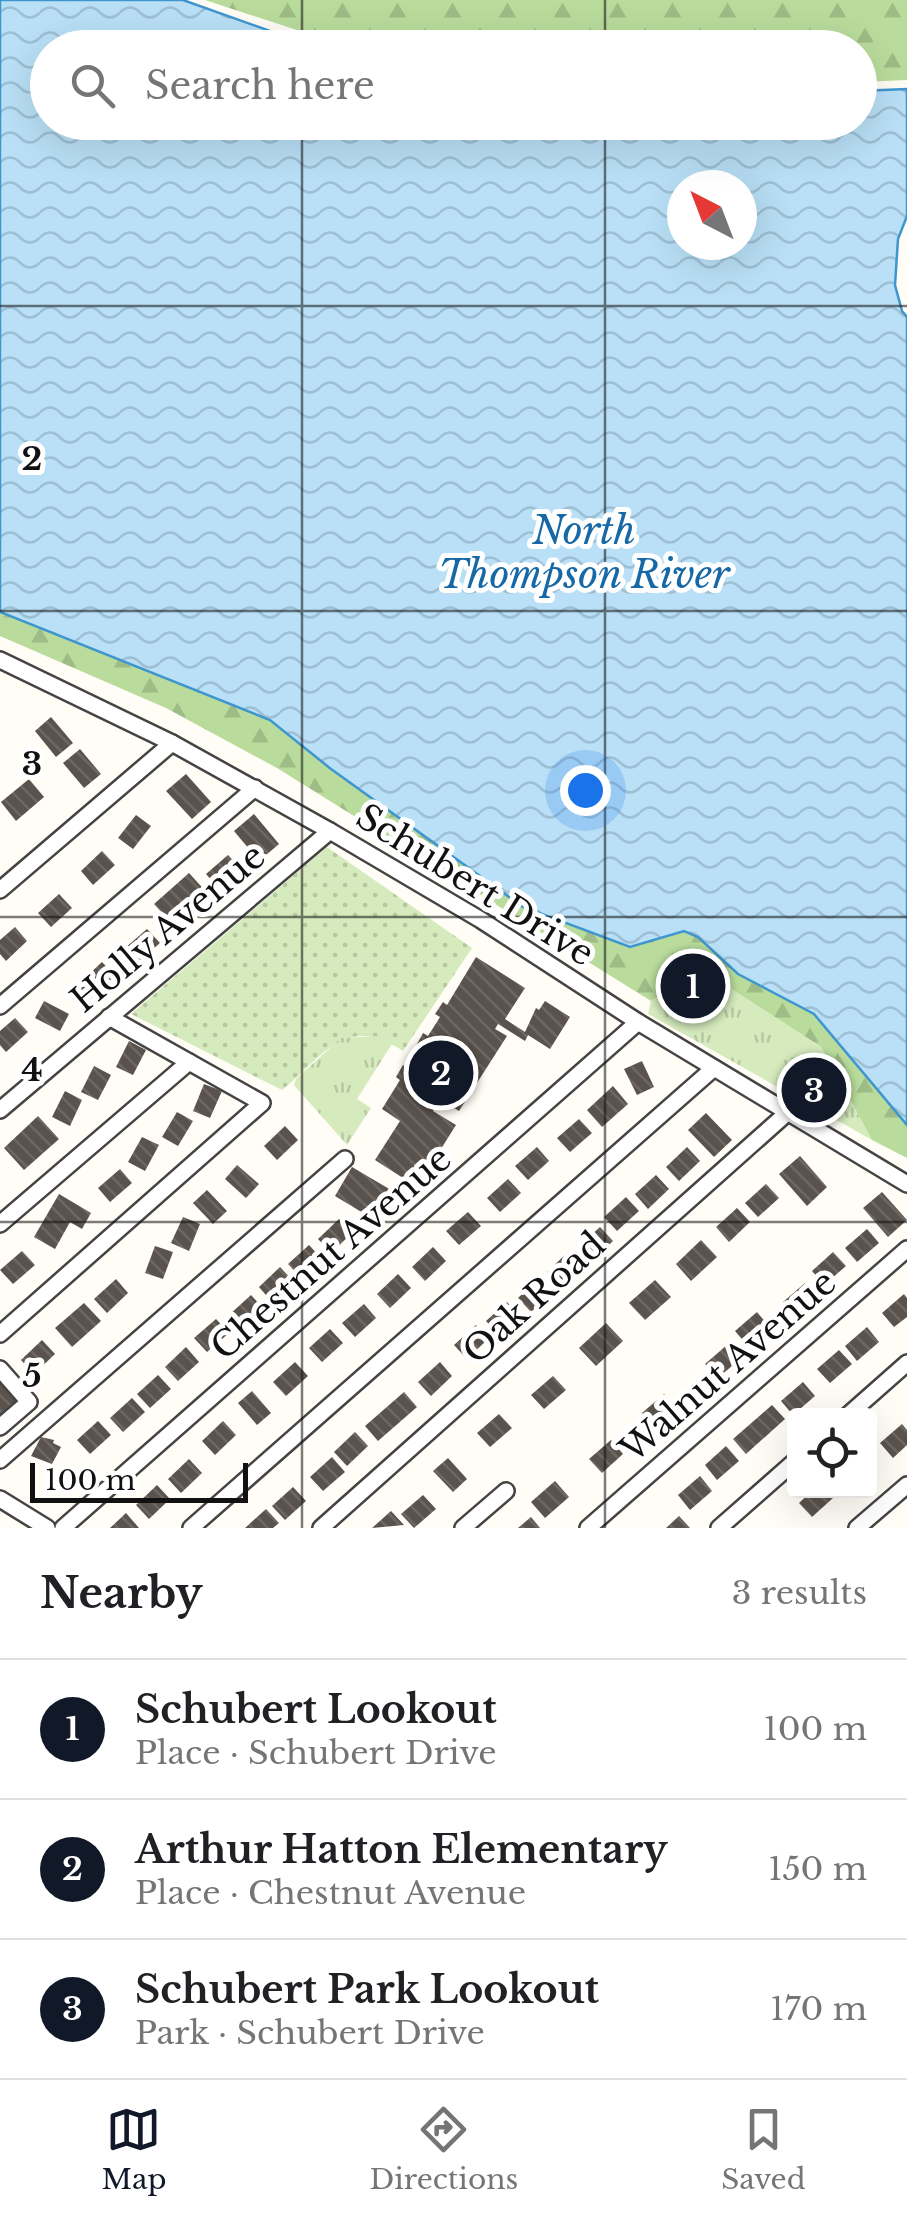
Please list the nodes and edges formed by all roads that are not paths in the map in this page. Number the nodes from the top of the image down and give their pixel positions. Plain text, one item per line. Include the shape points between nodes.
1 (0, 660) edge
2 (172, 743) junction
3 (255, 788) junction
4 (330, 830) junction
5 (0, 890) edge
6 (0, 1006) edge
7 (109, 1017) junction
8 (638, 1022) junction
9 (189, 1062) junction
10 (714, 1068) junction
11 (0, 1110) edge
12 (786, 1113) junction
13 (344, 1159) dead end
14 (907, 1184) edge
15 (0, 1224) edge
16 (907, 1249) edge
17 (0, 1334) edge
18 (907, 1363) edge
19 (0, 1369) edge
20 (856, 1408) edge
21 (0, 1427) edge
22 (0, 1460) edge
23 (787, 1468) edge
24 (907, 1485) edge
25 (506, 1491) dead end
26 (0, 1498) edge
27 (47, 1528) edge
28 (62, 1528) edge
29 (191, 1528) edge
30 (321, 1528) edge
31 (462, 1528) edge
32 (588, 1528) edge
33 (719, 1528) edge
34 (857, 1528) edge

1 - 2 street, Schubert Drive
2 - 3 street, Schubert Drive
2 - 5 street
3 - 4 street, Schubert Drive
3 - 6 street
4 - 7 street, Holly Avenue
4 - 8 street, Schubert Drive
7 - 9 street
7 - 11 street, Holly Avenue
8 - 10 street, Schubert Drive
8 - 28 street, Chestnut Avenue
9 - 15 street
9 - 17 street via 262,1103
10 - 12 street, Schubert Drive
10 - 29 street
12 - 14 street, Schubert Drive
12 - 30 street, Oak Road
13 - 22 street
16 - 32 street, Walnut Avenue
18 - 20 street
19 - 21 street via 29,1402
23 - 33 street
24 - 34 street
25 - 31 street
26 - 27 street

